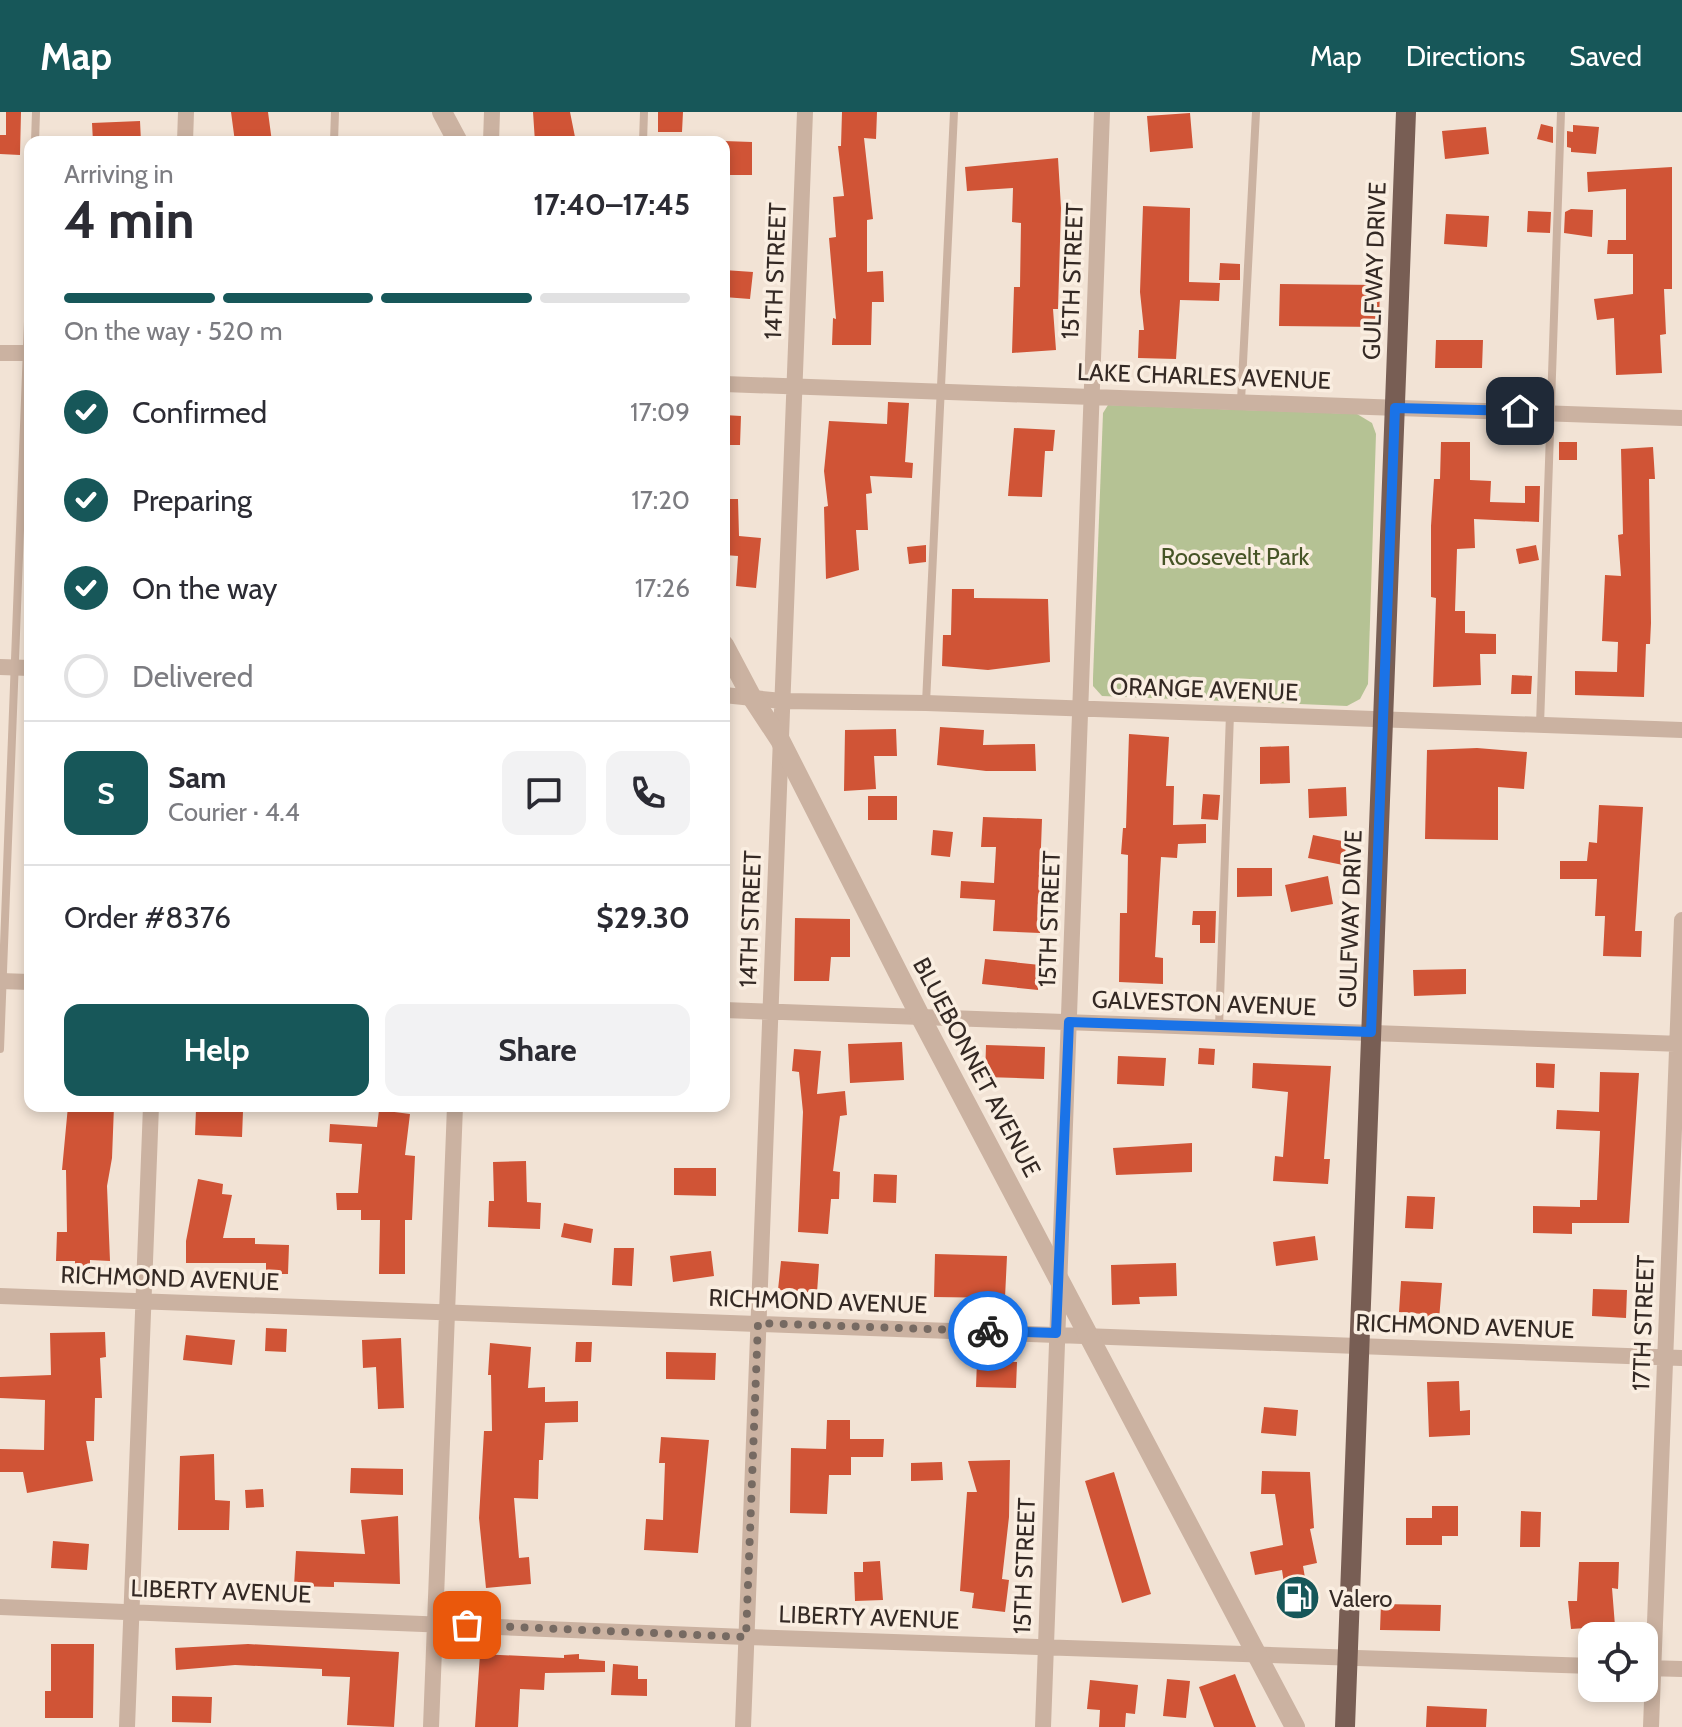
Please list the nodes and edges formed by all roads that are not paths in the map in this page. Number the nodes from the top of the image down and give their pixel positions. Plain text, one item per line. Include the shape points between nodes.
1 (36, 112) edge
2 (186, 112) edge
3 (335, 112) edge
4 (442, 112) edge
5 (492, 112) edge
6 (644, 112) edge
7 (805, 112) edge
8 (954, 112) edge
9 (1102, 112) edge
10 (1256, 112) edge
11 (1406, 112) edge
12 (1561, 112) edge
13 (35, 136) edge
14 (185, 136) edge
15 (334, 136) edge
16 (455, 136) edge
17 (491, 136) edge
18 (643, 136) edge
19 (0, 353) edge
20 (24, 353) edge
21 (730, 384) edge
22 (794, 387) junction
23 (941, 389) junction
24 (1092, 395) junction
25 (1241, 401) junction
26 (1395, 408) junction
27 (1551, 412) junction
28 (1682, 418) edge
29 (24, 450) edge
30 (730, 656) edge
31 (15, 667) edge
32 (730, 695) edge
33 (751, 696) junction
34 (782, 701) junction
35 (926, 703) junction
36 (1081, 708) junction
37 (1230, 713) junction
38 (1383, 720) junction
39 (1540, 725) junction
40 (1682, 730) edge
41 (780, 740) junction
42 (1682, 920) edge
43 (1, 981) edge
44 (24, 982) edge
45 (730, 1010) edge
46 (770, 1012) junction
47 (920, 1016) junction
48 (1069, 1022) junction
49 (1219, 1027) junction
50 (1371, 1032) junction
51 (1680, 1044) edge
52 (0, 1049) edge
53 (151, 1112) edge
54 (455, 1112) edge
55 (1059, 1279) junction
56 (0, 1296) edge
57 (143, 1301) junction
58 (447, 1311) junction
59 (758, 1323) junction
60 (1056, 1333) junction
61 (1089, 1335) junction
62 (1359, 1346) junction
63 (1674, 1358) edge
64 (0, 1607) edge
65 (131, 1612) junction
66 (1653, 1622) edge
67 (436, 1623) junction
68 (746, 1637) junction
69 (1046, 1646) junction
70 (1256, 1653) junction
71 (1348, 1657) junction
72 (1578, 1665) edge
73 (1658, 1668) edge
74 (1682, 1669) edge
75 (1650, 1702) edge
76 (127, 1727) edge
77 (431, 1727) edge
78 (743, 1727) edge
79 (1043, 1727) edge
80 (1295, 1727) edge
81 (1345, 1727) edge
82 (1651, 1727) edge

1 - 13 lane
2 - 14 street
3 - 15 lane
4 - 16 street
5 - 17 street
6 - 18 lane
7 - 22 street, 14TH STREET
8 - 23 lane
9 - 24 street, 15TH STREET
10 - 25 lane
11 - 26 main road, GULFWAY DRIVE
12 - 27 lane
19 - 20 street
21 - 22 street, LAKE CHARLES AVENUE
22 - 23 street, LAKE CHARLES AVENUE
22 - 34 street, 14TH STREET
23 - 24 street, LAKE CHARLES AVENUE
23 - 35 lane
24 - 25 street, LAKE CHARLES AVENUE
24 - 36 street, 15TH STREET
25 - 26 street, LAKE CHARLES AVENUE
26 - 27 street, LAKE CHARLES AVENUE
26 - 38 main road, GULFWAY DRIVE
27 - 28 street, LAKE CHARLES AVENUE
27 - 39 lane
29 - 31 lane
30 - 33 street, BLUEBONNET AVENUE
31 - 43 lane
32 - 33 street, ORANGE AVENUE
33 - 34 street, ORANGE AVENUE
33 - 41 street, BLUEBONNET AVENUE
34 - 35 street, ORANGE AVENUE
34 - 41 street, 14TH STREET
35 - 36 street, ORANGE AVENUE
36 - 37 street, ORANGE AVENUE
36 - 48 street, 15TH STREET
37 - 38 street, ORANGE AVENUE
37 - 49 lane
38 - 39 street, ORANGE AVENUE
38 - 50 main road, GULFWAY DRIVE
39 - 40 street, ORANGE AVENUE
41 - 46 street, 14TH STREET
41 - 47 street, BLUEBONNET AVENUE
42 - 51 street, 17TH STREET
43 - 44 street
43 - 52 lane
45 - 46 street, GALVESTON AVENUE
46 - 47 street, GALVESTON AVENUE
46 - 59 street, 14TH STREET
47 - 48 street, GALVESTON AVENUE
47 - 55 street, BLUEBONNET AVENUE
48 - 49 street, GALVESTON AVENUE
48 - 55 street, 15TH STREET
49 - 50 street, GALVESTON AVENUE
50 - 51 street, GALVESTON AVENUE
50 - 62 main road, GULFWAY DRIVE
51 - 63 street, 17TH STREET
53 - 57 street
54 - 58 street
55 - 60 street, 15TH STREET
55 - 61 street, BLUEBONNET AVENUE
56 - 57 street, RICHMOND AVENUE
57 - 58 street, RICHMOND AVENUE
57 - 65 street
58 - 59 street, RICHMOND AVENUE
58 - 67 street
59 - 60 street, RICHMOND AVENUE
59 - 68 street, 14TH STREET
60 - 61 street, RICHMOND AVENUE
60 - 69 street, 15TH STREET
61 - 62 street, RICHMOND AVENUE
61 - 70 street, BLUEBONNET AVENUE
62 - 63 street, RICHMOND AVENUE
62 - 71 main road, GULFWAY DRIVE
63 - 66 street, 17TH STREET
64 - 65 street, LIBERTY AVENUE
65 - 67 street, LIBERTY AVENUE
65 - 76 street
67 - 68 street, LIBERTY AVENUE
67 - 77 street
68 - 69 street, LIBERTY AVENUE
68 - 78 street, 14TH STREET
69 - 70 street, LIBERTY AVENUE
69 - 79 street, 15TH STREET
70 - 71 street, LIBERTY AVENUE
70 - 80 street, BLUEBONNET AVENUE
71 - 72 street, LIBERTY AVENUE
71 - 81 main road, GULFWAY DRIVE
73 - 74 street
75 - 82 street, 17TH STREET

